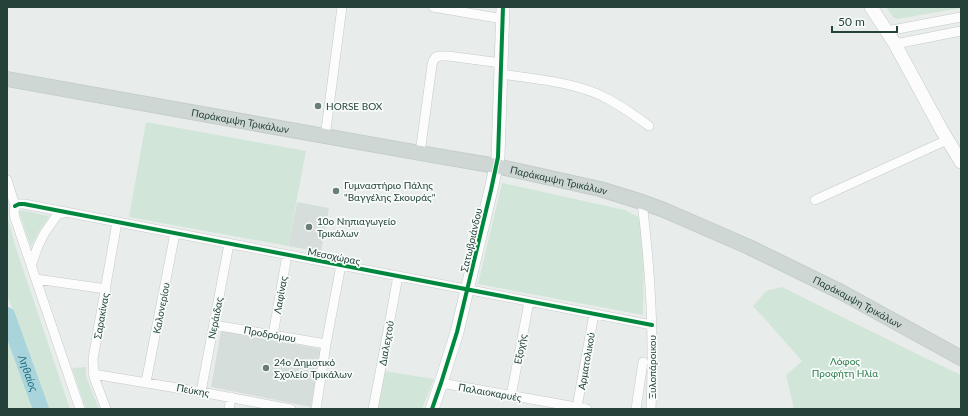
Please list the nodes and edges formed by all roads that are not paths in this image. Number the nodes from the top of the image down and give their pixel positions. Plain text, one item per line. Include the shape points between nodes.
1 (342, 7) edge
2 (437, 7) edge
3 (871, 7) edge
4 (503, 13) edge
5 (961, 17) edge
6 (887, 31) junction
7 (961, 31) edge
8 (895, 44) junction
9 (501, 68) junction
10 (7, 79) edge
11 (649, 126) dead end
12 (325, 137) junction
13 (947, 140) junction
14 (420, 153) junction
15 (961, 162) edge
16 (496, 166) junction
17 (7, 180) edge
18 (815, 200) dead end
19 (642, 202) junction
20 (15, 206) junction
21 (67, 212) junction
22 (117, 222) junction
23 (176, 233) junction
24 (229, 244) junction
25 (287, 255) junction
26 (341, 265) junction
27 (31, 266) junction
28 (398, 276) junction
29 (36, 279) junction
30 (106, 289) junction
31 (467, 290) junction
32 (529, 302) junction
33 (594, 314) junction
34 (214, 325) junction
35 (652, 325) junction
36 (273, 335) junction
37 (326, 344) junction
38 (961, 358) edge
39 (643, 362) dead end
40 (93, 374) junction
41 (146, 382) junction
42 (441, 383) junction
43 (201, 392) junction
44 (511, 396) junction
45 (231, 397) junction
46 (582, 408) edge
47 (80, 409) edge
48 (106, 409) edge
49 (229, 409) edge
50 (291, 409) edge
51 (316, 409) edge
52 (373, 409) edge
53 (432, 409) edge
54 (636, 409) edge
55 (651, 409) edge

1 - 12 street
2 - 4 street
3 - 6 street
4 - 9 street, Σατωβριάνδου
5 - 6 street
6 - 8 street
7 - 8 street
8 - 13 street
9 - 11 street via 585,89 608,98
9 - 14 street via 448,56 436,57 432,65
9 - 16 street, Σατωβριάνδου
10 - 12 main road, Παράκαμψη Τρικάλων
12 - 14 main road, Παράκαμψη Τρικάλων
13 - 15 street
13 - 18 street
14 - 16 main road, Παράκαμψη Τρικάλων
16 - 19 main road, Παράκαμψη Τρικάλων
16 - 31 street, Σατωβριάνδου
17 - 20 street
19 - 35 street, Ξυλοπάροικου via 648,251
19 - 38 main road, Παράκαμψη Τρικάλων via 687,219 841,292
20 - 21 street, Μεσοχώρας via 22,204
20 - 27 street via 14,216
21 - 22 street, Μεσοχώρας
21 - 27 street via 57,215 44,234
22 - 23 street, Μεσοχώρας
22 - 30 street, Σαρακίνας
23 - 24 street, Μεσοχώρας
23 - 41 street, Καλονερίου
24 - 25 street, Μεσοχώρας
24 - 34 street, Νεράιδας
25 - 26 street, Μεσοχώρας
25 - 36 street, Λαφίνας
26 - 28 street, Μεσοχώρας
26 - 37 street
27 - 29 street
28 - 31 street, Μεσοχώρας
28 - 52 street, Διαλεχτού
29 - 30 street
29 - 47 street
30 - 40 street, Σαρακίνας via 93,359
31 - 32 street, Μεσοχώρας
31 - 42 street, Σατωβριάνδου
32 - 33 street, Μεσοχώρας
32 - 44 street, Εξοχής
33 - 35 street, Μεσοχώρας
33 - 46 street, Αρματολικού
34 - 36 street, Προδρόμου
34 - 43 street, Νεράιδας
35 - 55 street, Ξυλοπάροικου
36 - 37 street, Προδρόμου
37 - 51 street
39 - 54 street
40 - 41 street, Πεύκης
40 - 48 street, Σαρακίνας
41 - 43 street, Πεύκης
42 - 44 street, Παλαιοκαρυές
42 - 53 street, Σατωβριάνδου
43 - 45 street, Πεύκης
44 - 46 street, Παλαιοκαρυές
45 - 49 street
45 - 50 street, Πεύκης

